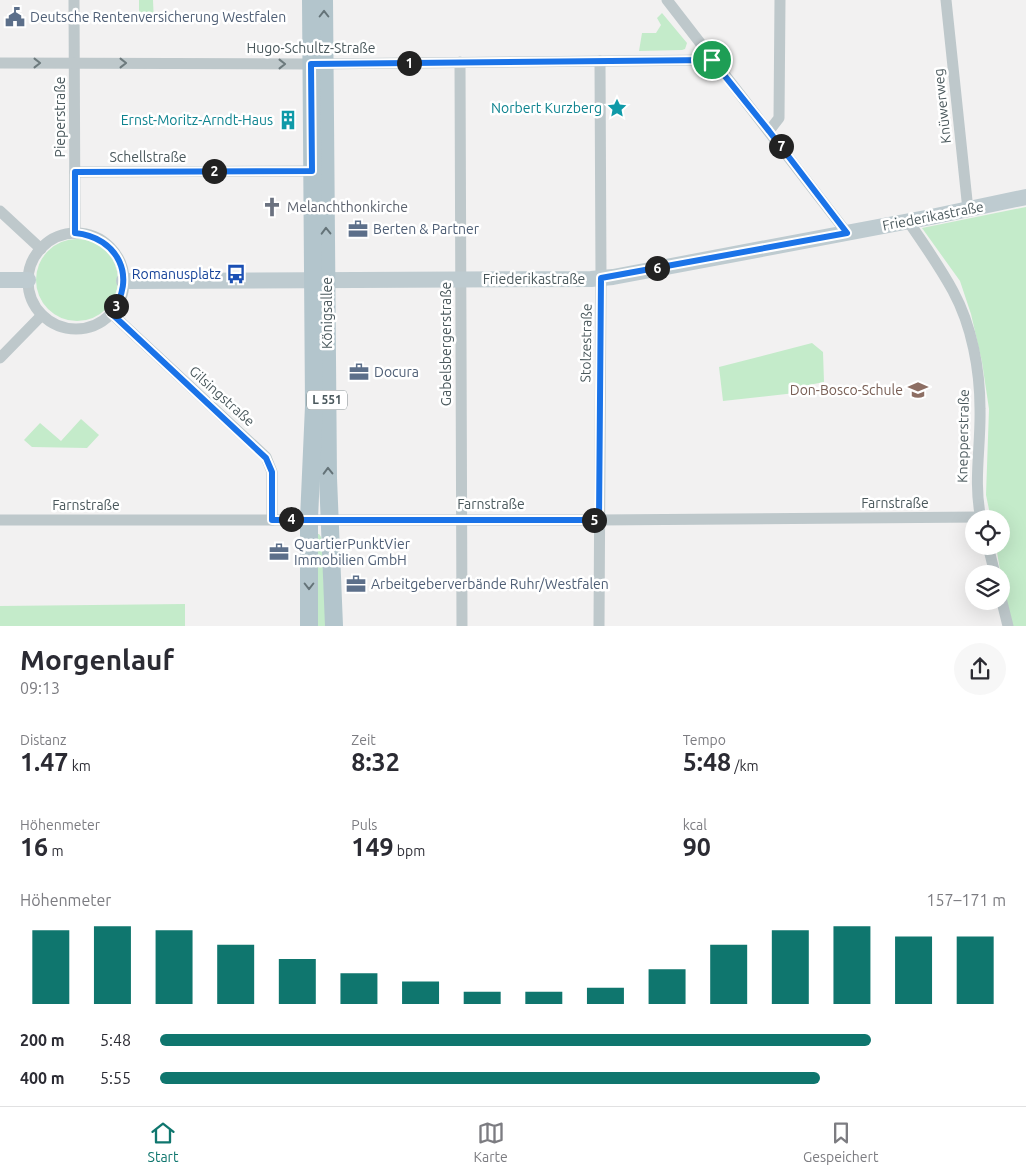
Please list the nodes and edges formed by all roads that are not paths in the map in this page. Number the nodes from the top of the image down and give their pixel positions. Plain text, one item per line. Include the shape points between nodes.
1 (74, 0) edge
2 (311, 0) edge
3 (324, 0) edge
4 (666, 0) edge
5 (780, 0) edge
6 (946, 0) edge
7 (712, 60) junction
8 (600, 61) junction
9 (460, 62) junction
10 (0, 63) edge
11 (74, 63) junction
12 (318, 63) junction
13 (769, 131) junction
14 (312, 171) junction
15 (75, 172) junction
16 (1026, 198) edge
17 (968, 210) junction
18 (0, 211) edge
19 (908, 221) junction
20 (75, 233) junction
21 (847, 233) junction
22 (41, 248) junction
23 (601, 278) junction
24 (461, 279) junction
25 (0, 280) edge
26 (28, 280) junction
27 (320, 280) junction
28 (124, 281) junction
29 (111, 313) junction
30 (42, 315) junction
31 (0, 358) edge
32 (979, 510) edge
33 (965, 518) edge
34 (461, 519) junction
35 (0, 520) edge
36 (272, 520) junction
37 (309, 520) junction
38 (330, 520) junction
39 (599, 520) junction
40 (1004, 610) edge
41 (309, 626) edge
42 (334, 626) edge
43 (462, 626) edge
44 (599, 626) edge
45 (1008, 626) edge

1 - 11 street, Pieperstraße
2 - 12 main road, Königsallee / L 551
12 -> 3 main road, Königsallee / L 551
4 - 7 street
5 - 13 street via 779,118
6 - 17 street, Knüwerweg
7 - 8 street, Hugo-Schultz-Straße
7 - 13 street
8 - 9 street, Hugo-Schultz-Straße
8 - 23 street, Stolzestraße
9 - 12 street, Hugo-Schultz-Straße
9 - 24 street, Gabelsbergerstraße
10 -> 11 street, Hugo-Schultz-Straße
11 -> 12 street, Hugo-Schultz-Straße
11 - 15 street, Pieperstraße
12 - 14 main road, Königsallee / L 551
27 -> 12 main road, Königsallee / L 551
13 - 21 street
14 - 15 street, Schellstraße
14 - 27 main road, Königsallee / L 551
15 - 20 street, Pieperstraße
16 - 17 street, Friederikastraße
17 - 19 street, Friederikastraße
18 - 22 street
19 - 21 street, Friederikastraße
19 - 32 street, Knepperstraße via 954,292 971,342 979,379
20 - 22 street via 53,239
20 - 28 street via 92,236 110,247 120,264
21 - 23 street, Friederikastraße
22 - 26 street via 32,262
23 - 24 street, Friederikastraße
23 - 39 street, Stolzestraße
24 - 27 street, Friederikastraße
24 - 34 street, Gabelsbergerstraße
25 - 26 street
26 - 30 street via 32,300
27 - 28 street, Friederikastraße
27 - 37 main road, Königsallee / L 551
38 -> 27 main road, Königsallee / L 551
28 - 29 street via 120,300
29 - 30 street via 95,324 80,328 60,326
29 - 36 street, Gilsingstraße via 266,458 272,472
30 - 31 street
33 - 39 street, Farnstraße
34 - 38 street, Farnstraße
34 - 39 street, Farnstraße
34 - 43 street, Gabelsbergerstraße
35 - 36 street, Farnstraße
36 - 37 street, Farnstraße
37 - 38 street, Farnstraße
37 -> 41 main road, Königsallee / L 551
38 - 42 main road, Königsallee / L 551
39 - 44 street, Stolzestraße
40 - 45 street

